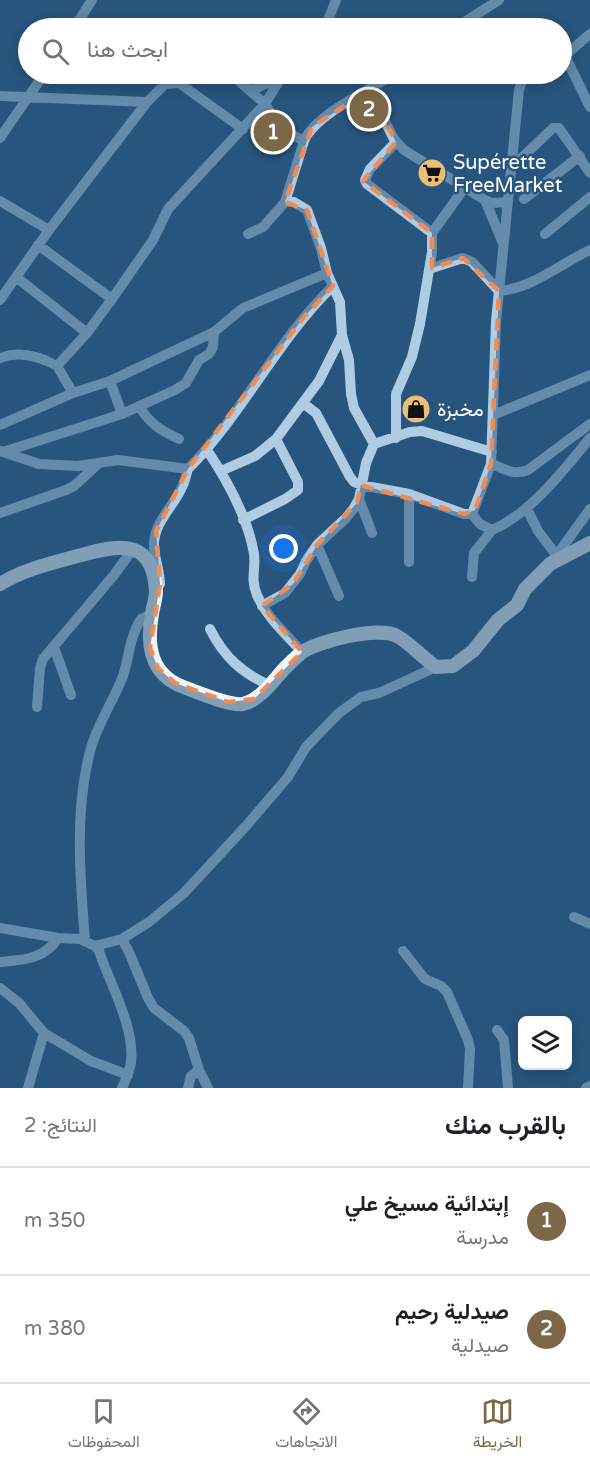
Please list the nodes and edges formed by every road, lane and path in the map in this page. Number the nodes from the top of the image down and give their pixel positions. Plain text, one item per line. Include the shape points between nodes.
1 (92, 0) edge
2 (336, 0) edge
3 (499, 0) edge
4 (80, 18) edge
5 (329, 18) edge
6 (471, 18) edge
7 (589, 37) edge
8 (572, 50) edge
9 (572, 74) edge
10 (37, 84) edge
11 (165, 84) edge
12 (180, 84) edge
13 (242, 84) edge
14 (266, 84) edge
15 (277, 84) edge
16 (378, 84) edge
17 (521, 84) edge
18 (369, 90) junction
19 (251, 92) junction
20 (0, 96) edge
21 (28, 96) junction
22 (147, 102) junction
23 (265, 104) junction
24 (590, 107) edge
25 (251, 120) junction
26 (276, 122) junction
27 (243, 129) junction
28 (0, 138) edge
29 (304, 141) junction
30 (396, 142) junction
31 (584, 159) edge
32 (512, 168) junction
33 (590, 173) edge
34 (465, 187) junction
35 (590, 197) edge
36 (524, 199) dead end
37 (485, 200) junction
38 (0, 201) edge
39 (285, 202) junction
40 (508, 202) junction
41 (49, 230) junction
42 (432, 233) junction
43 (248, 234) dead end
44 (545, 234) dead end
45 (502, 243) junction
46 (38, 245) junction
47 (590, 250) edge
48 (429, 269) junction
49 (327, 273) junction
50 (16, 278) junction
51 (333, 286) junction
52 (499, 291) junction
53 (112, 299) junction
54 (0, 300) edge
55 (214, 332) junction
56 (87, 333) junction
57 (342, 335) junction
58 (0, 358) edge
59 (57, 366) junction
60 (590, 375) edge
61 (110, 381) junction
62 (73, 393) junction
63 (304, 404) junction
64 (139, 406) junction
65 (122, 414) junction
66 (493, 415) junction
67 (590, 424) edge
68 (0, 425) edge
69 (396, 438) junction
70 (590, 438) edge
71 (178, 439) dead end
72 (276, 440) junction
73 (374, 444) junction
74 (207, 450) junction
75 (2, 452) edge
76 (491, 458) junction
77 (98, 464) junction
78 (188, 469) junction
79 (221, 471) junction
80 (361, 485) junction
81 (409, 494) junction
82 (359, 499) junction
83 (527, 509) junction
84 (590, 509) edge
85 (0, 513) edge
86 (472, 514) junction
87 (243, 520) junction
88 (492, 530) junction
89 (372, 533) dead end
90 (590, 543) edge
91 (317, 545) junction
92 (133, 549) junction
93 (558, 557) junction
94 (409, 562) dead end
95 (0, 573) edge
96 (17, 574) junction
97 (472, 577) dead end
98 (0, 584) edge
99 (156, 593) junction
100 (339, 596) dead end
101 (262, 606) junction
102 (152, 614) junction
103 (210, 629) dead end
104 (54, 647) junction
105 (302, 652) junction
106 (436, 668) junction
107 (269, 685) junction
108 (70, 695) dead end
109 (37, 707) dead end
110 (574, 917) dead end
111 (590, 924) edge
112 (0, 928) edge
113 (58, 938) junction
114 (122, 939) junction
115 (90, 943) junction
116 (403, 951) dead end
117 (0, 962) edge
118 (0, 988) edge
119 (497, 1030) dead end
120 (44, 1033) junction
121 (199, 1070) junction
122 (128, 1075) junction
123 (590, 1086) edge
124 (28, 1088) edge
125 (122, 1088) edge
126 (188, 1088) edge
127 (208, 1088) edge
128 (468, 1088) edge
129 (508, 1088) edge
130 (586, 1088) edge

1 - 4 street
2 - 5 street
3 - 6 street
7 - 8 street
9 - 24 street
10 - 21 street
11 - 22 street
12 - 27 street
13 - 19 street
14 - 19 street
15 - 23 street
16 - 18 street
17 - 32 street
18 - 29 street via 312,127
18 - 30 street
19 - 23 street
20 - 21 street
21 - 22 street
21 - 28 street
22 - 41 street
23 - 25 street
23 - 26 street
25 - 26 street
25 - 27 street
26 - 29 street
27 - 53 street via 168,209 153,240
29 - 39 street
30 - 34 street
30 - 42 street via 370,169 365,180
31 - 32 street via 559,128 553,128
31 - 33 street
31 - 36 street
32 - 40 street
34 - 37 street
34 - 42 street
35 - 44 street
37 - 40 street
37 - 45 street
38 - 41 street
39 - 43 street via 263,226
39 - 49 street via 294,202 307,210
40 - 45 street
41 - 46 street
42 - 48 street
45 - 52 street
46 - 50 street
46 - 53 street
47 - 52 street via 534,281
48 - 52 street via 463,258 472,262
48 - 69 street via 412,357 396,394
49 - 51 street
49 - 55 street via 243,308
50 - 54 street
50 - 56 street
51 - 57 street via 340,302
51 - 74 street via 304,317
52 - 66 street
53 - 56 street
55 - 61 street
55 - 64 street via 213,347 199,360 186,383
56 - 59 street
57 - 63 street
57 - 73 street via 354,408
58 - 59 street via 32,355
59 - 62 street
60 - 66 street
61 - 62 street
61 - 65 street
62 - 68 street
63 - 72 street
63 - 80 street via 316,413 350,477
64 - 65 street
64 - 71 street via 159,429
65 - 75 street
66 - 76 street
67 - 76 street via 528,470 511,473
69 - 73 street
69 - 76 street via 422,431
70 - 83 street
72 - 79 street via 255,456
72 - 87 street via 298,482 297,490
73 - 80 street
74 - 78 street
74 - 79 street
75 - 77 street via 39,464
76 - 86 street
77 - 78 street via 118,460
77 - 85 street via 74,486
78 - 99 street via 182,489 156,531 154,550 160,577
79 - 87 street
80 - 81 street
80 - 82 street
81 - 86 street
81 - 94 street
82 - 89 street
82 - 91 street via 346,518
83 - 88 street
83 - 93 street
84 - 93 street
86 - 88 street
87 - 101 street via 254,557 252,580
88 - 97 street via 474,552
90 - 93 main road
91 - 100 street
91 - 101 street via 285,593
92 - 96 main road via 97,551
92 - 99 main road via 153,567
92 - 104 street
93 - 106 main road via 525,589 518,605 498,620 473,651 453,666
95 - 96 street
96 - 98 main road
99 - 102 main road
101 - 105 street
102 - 107 main road via 153,659 175,683 242,704
102 - 115 street via 138,623 87,766 80,844
103 - 107 street via 232,662
104 - 108 street
104 - 109 street via 41,664
105 - 106 main road via 348,637 384,632 396,636
105 - 107 main road
106 - 114 street via 361,697 339,713 306,747 288,777 246,826 184,893
110 - 111 street
112 - 113 street
113 - 115 street
113 - 117 street via 43,954
114 - 115 street
114 - 121 street via 148,998 154,1008 184,1031
115 - 122 street via 99,951 129,1035 132,1049
116 - 128 street via 425,979 447,992 470,1049
118 - 120 street via 19,1003
119 - 129 street via 504,1040
120 - 122 street via 91,1061
120 - 124 street
121 - 126 street via 191,1076
121 - 127 street
122 - 125 street
123 - 130 street

